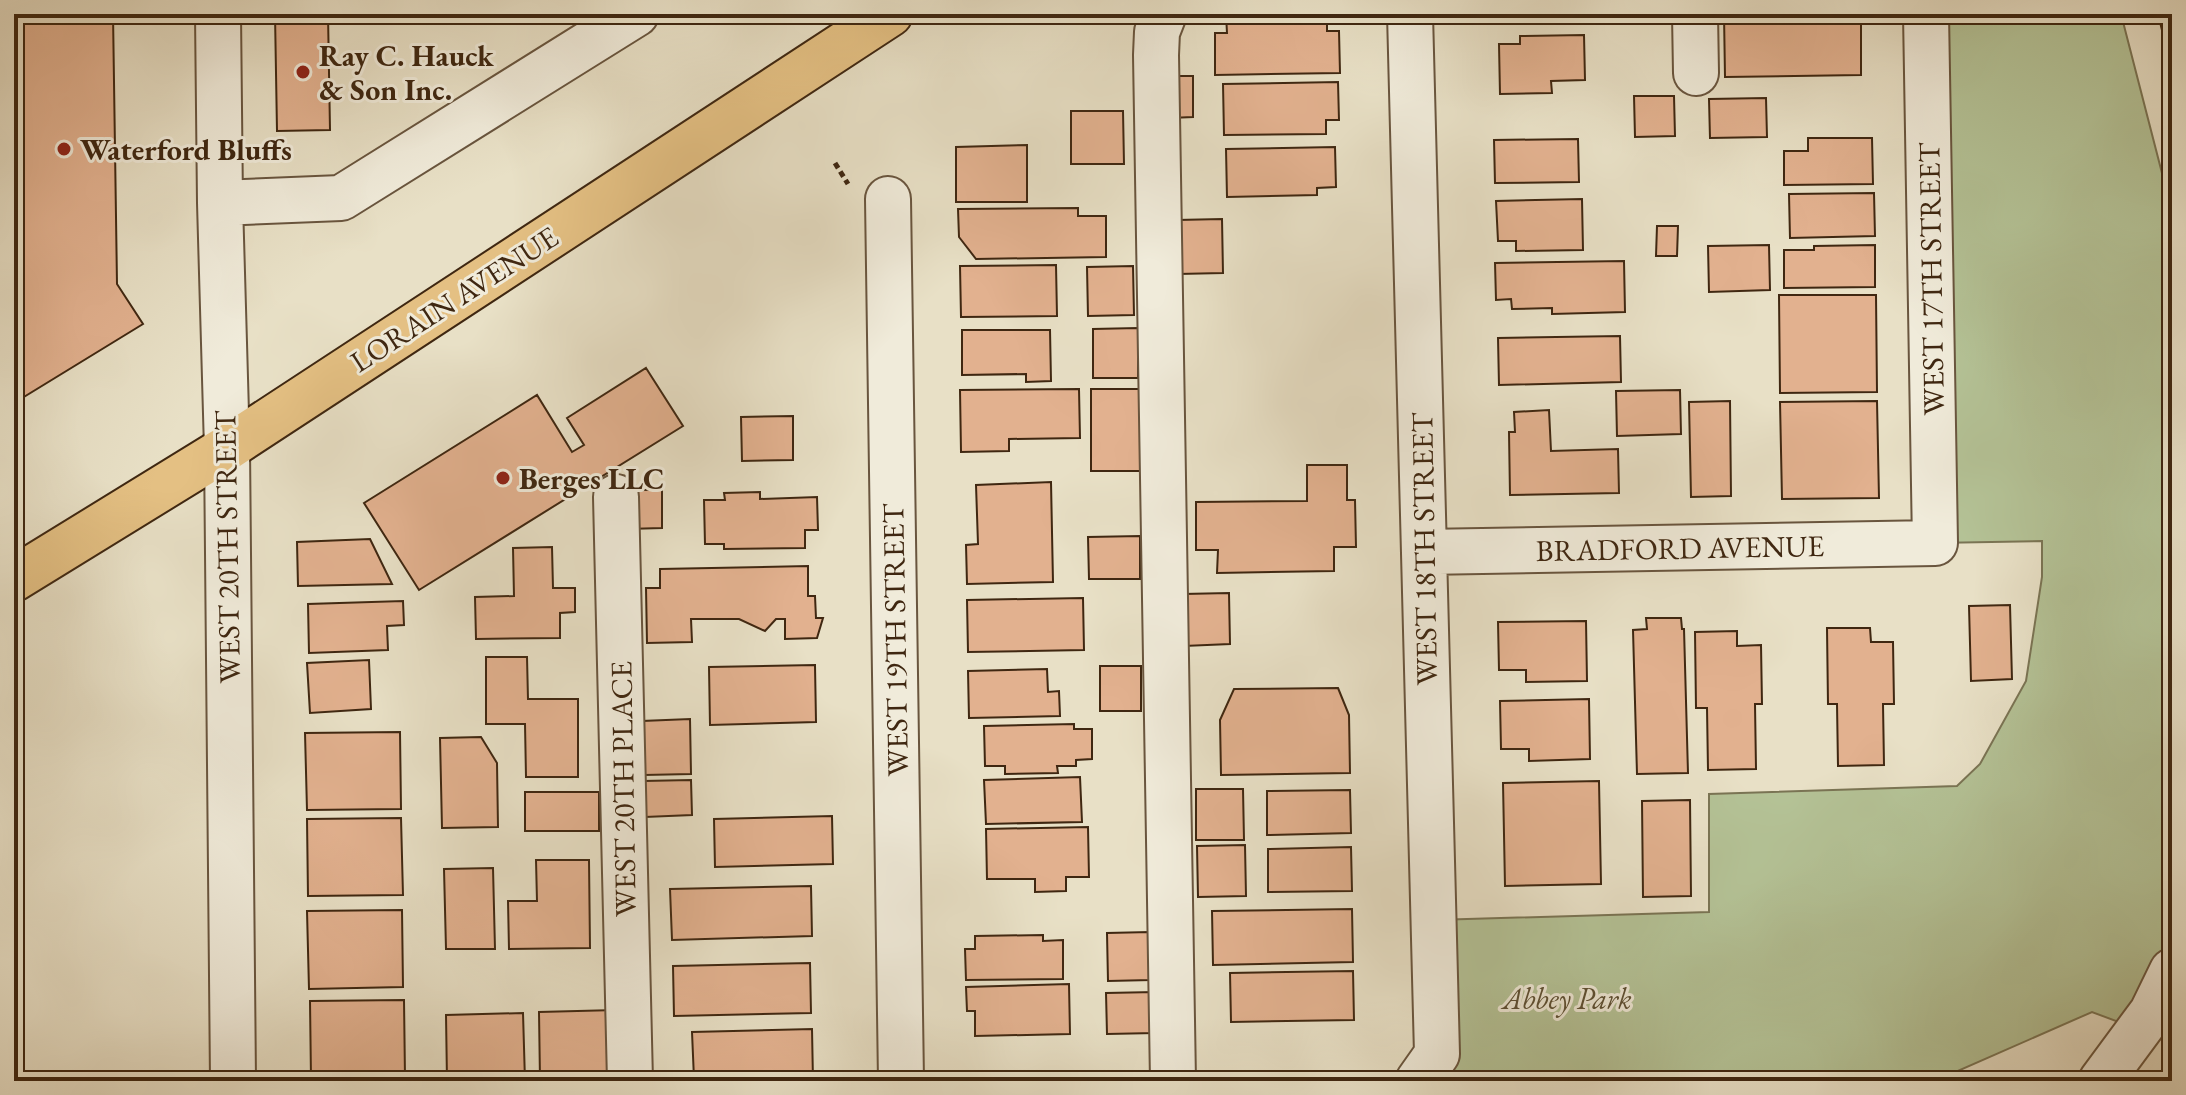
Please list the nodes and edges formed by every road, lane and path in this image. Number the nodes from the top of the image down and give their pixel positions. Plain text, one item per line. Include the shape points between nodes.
1 (218, 14) edge
2 (890, 14) edge
3 (1164, 14) edge
4 (1410, 14) edge
5 (1695, 14) edge
6 (1926, 14) edge
7 (631, 16) edge
8 (1696, 73) dead end
9 (835, 163) dead end
10 (870, 194) joint
11 (220, 203) junction
12 (227, 448) junction
13 (616, 497) dead end
14 (1935, 543) joint
15 (1424, 552) junction
16 (14, 579) edge
17 (2172, 971) edge
18 (1419, 1080) edge
19 (233, 1081) edge
20 (630, 1081) edge
21 (901, 1081) edge
22 (1173, 1081) edge
23 (2101, 1081) edge

1 - 11 street, WEST 20TH STREET
2 - 12 main road, LORAIN AVENUE
3 - 22 street via 1157,32 1156,100
4 - 15 street, WEST 18TH STREET
5 - 8 street
6 - 14 street, WEST 17TH STREET
7 - 11 street via 341,198
9 - 10 path
10 - 21 street, WEST 19TH STREET
11 - 12 street, WEST 20TH STREET
12 - 16 main road, LORAIN AVENUE
12 - 19 street, WEST 20TH STREET
13 - 20 street, WEST 20TH PLACE
14 - 15 street, BRADFORD AVENUE
15 - 18 street, WEST 18TH STREET via 1437,1054
17 - 23 street via 2152,1012

